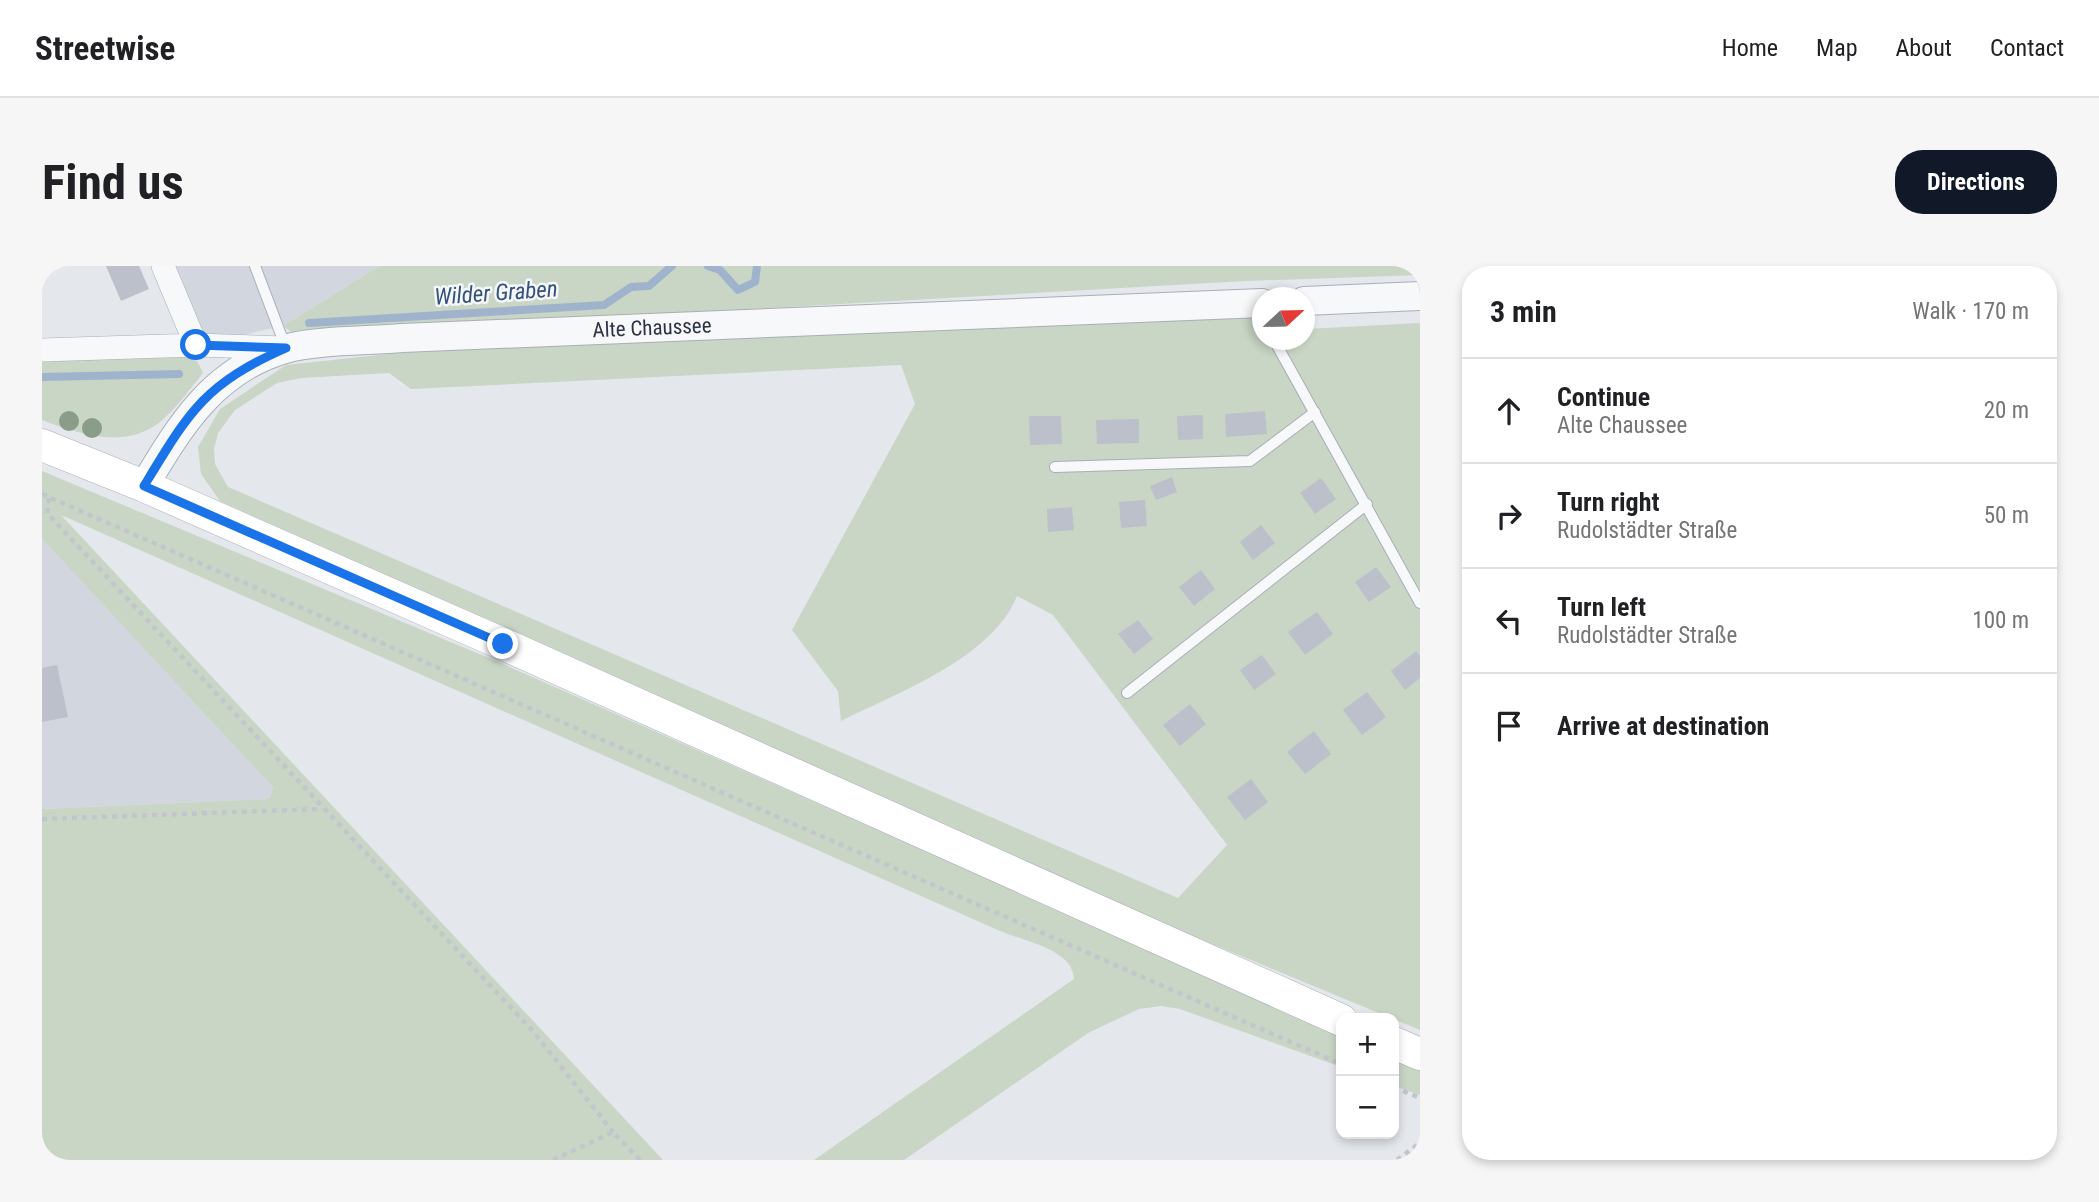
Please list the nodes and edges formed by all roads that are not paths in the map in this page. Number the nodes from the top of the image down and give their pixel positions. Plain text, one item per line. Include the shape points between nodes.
1 (163, 266) edge
2 (255, 266) edge
3 (1420, 296) edge
4 (1315, 301) edge
5 (1252, 306) edge
6 (196, 345) junction
7 (286, 348) junction
8 (42, 349) edge
9 (1280, 350) edge
10 (1315, 412) junction
11 (42, 445) edge
12 (1055, 467) dead end
13 (144, 486) junction
14 (1367, 504) junction
15 (1420, 603) edge
16 (1127, 693) dead end
17 (1336, 1018) edge
18 (1399, 1045) edge
19 (1420, 1054) edge

1 - 6 street
2 - 7 lane
3 - 4 street
5 - 7 street, Alte Chaussee via 402,338
6 - 7 street, Alte Chaussee
6 - 8 street, Alte Chaussee
7 - 13 street via 229,376 202,400 182,423
9 - 10 lane
10 - 12 lane via 1250,461
10 - 14 lane
11 - 13 main road
13 - 17 main road
14 - 15 lane
14 - 16 lane
18 - 19 main road

